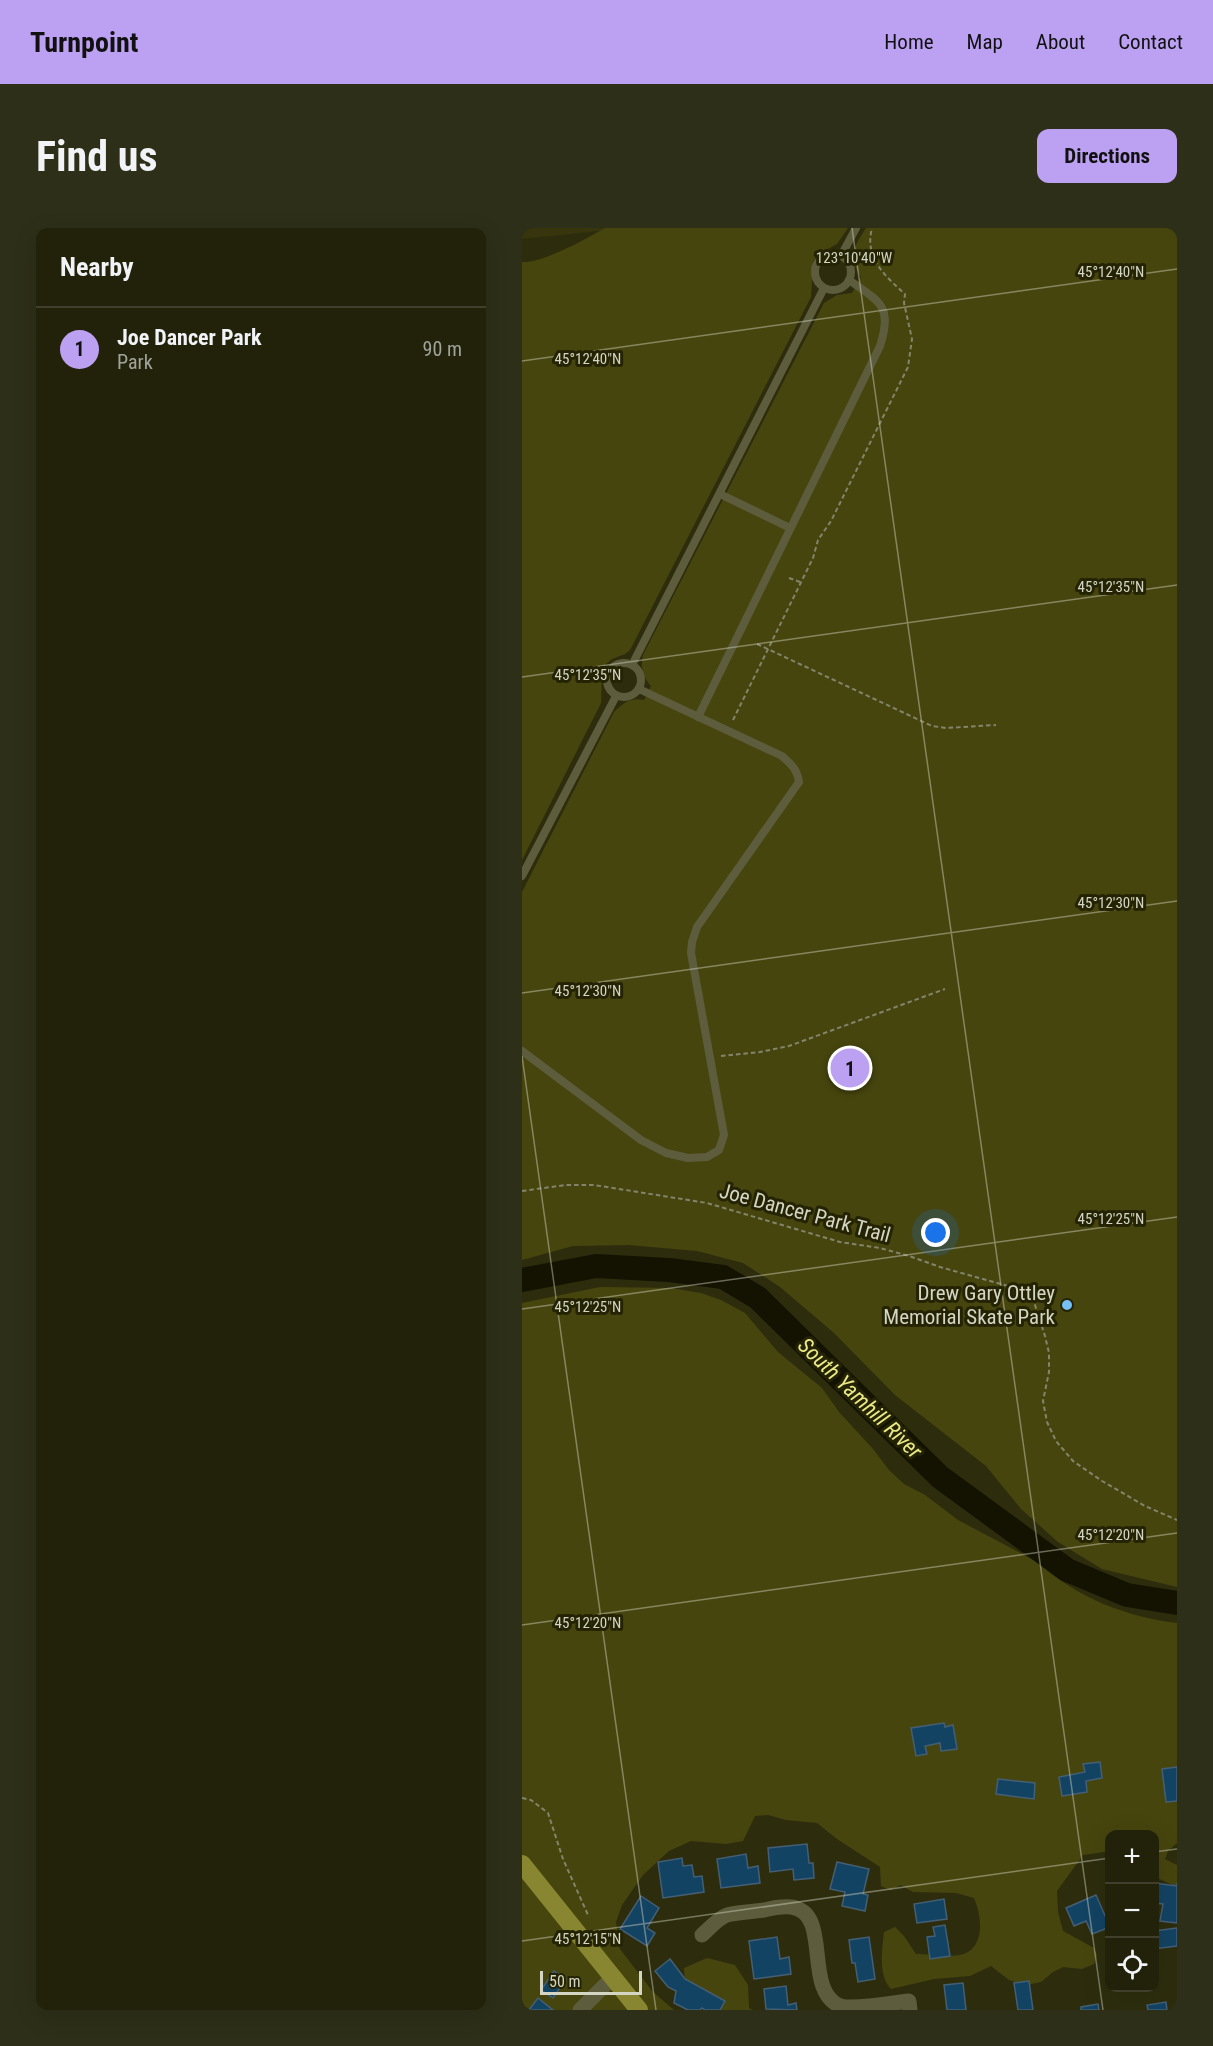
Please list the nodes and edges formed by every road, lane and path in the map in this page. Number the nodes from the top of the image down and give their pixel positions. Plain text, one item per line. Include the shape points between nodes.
1 (856, 228) edge
2 (872, 228) edge
3 (841, 256) junction
4 (849, 280) junction
5 (824, 288) junction
6 (720, 494) junction
7 (790, 528) junction
8 (789, 578) dead end
9 (801, 583) junction
10 (757, 644) dead end
11 (768, 649) junction
12 (632, 665) junction
13 (639, 689) junction
14 (616, 696) junction
15 (698, 717) junction
16 (996, 725) dead end
17 (728, 731) junction
18 (522, 876) edge
19 (945, 989) dead end
20 (522, 1051) edge
21 (710, 1057) junction
22 (522, 1191) edge
23 (1177, 1520) edge
24 (522, 1798) edge
25 (522, 1864) edge
26 (588, 1915) dead end
27 (702, 1935) dead end
28 (612, 1978) junction
29 (909, 2005) edge
30 (580, 2010) edge
31 (639, 2010) edge

1 - 3 lane
2 - 9 path via 870,247 878,268 905,294 912,352 831,521 818,540
3 - 4 lane via 851,269
3 - 5 lane via 828,254 818,261 816,279
4 - 5 lane via 841,288
4 - 7 lane via 882,306 885,330
5 - 6 lane
6 - 7 lane
6 - 12 lane
7 - 15 lane
8 - 9 path
9 - 11 path
10 - 11 path
11 - 16 path via 932,726
11 - 17 path
12 - 13 lane via 641,678
12 - 14 lane via 616,665 608,672 608,688
13 - 14 lane via 631,696
13 - 15 lane
14 - 18 lane
15 - 17 lane
17 - 21 lane via 782,756 792,765 799,782 697,927 692,942
19 - 21 path via 789,1046
20 - 21 lane via 641,1140 666,1153 688,1158 707,1157 719,1150 724,1135
22 - 23 path, Joe Dancer Park Trail via 594,1185 706,1203 1008,1286 1034,1302 1045,1336 1049,1372 1043,1401 1056,1441 1073,1461 1102,1481
24 - 26 path via 548,1813
25 - 28 main road
27 - 29 street via 725,1916 783,1907 798,1909 813,1926 827,1996 850,2009
28 - 30 street
28 - 31 main road

